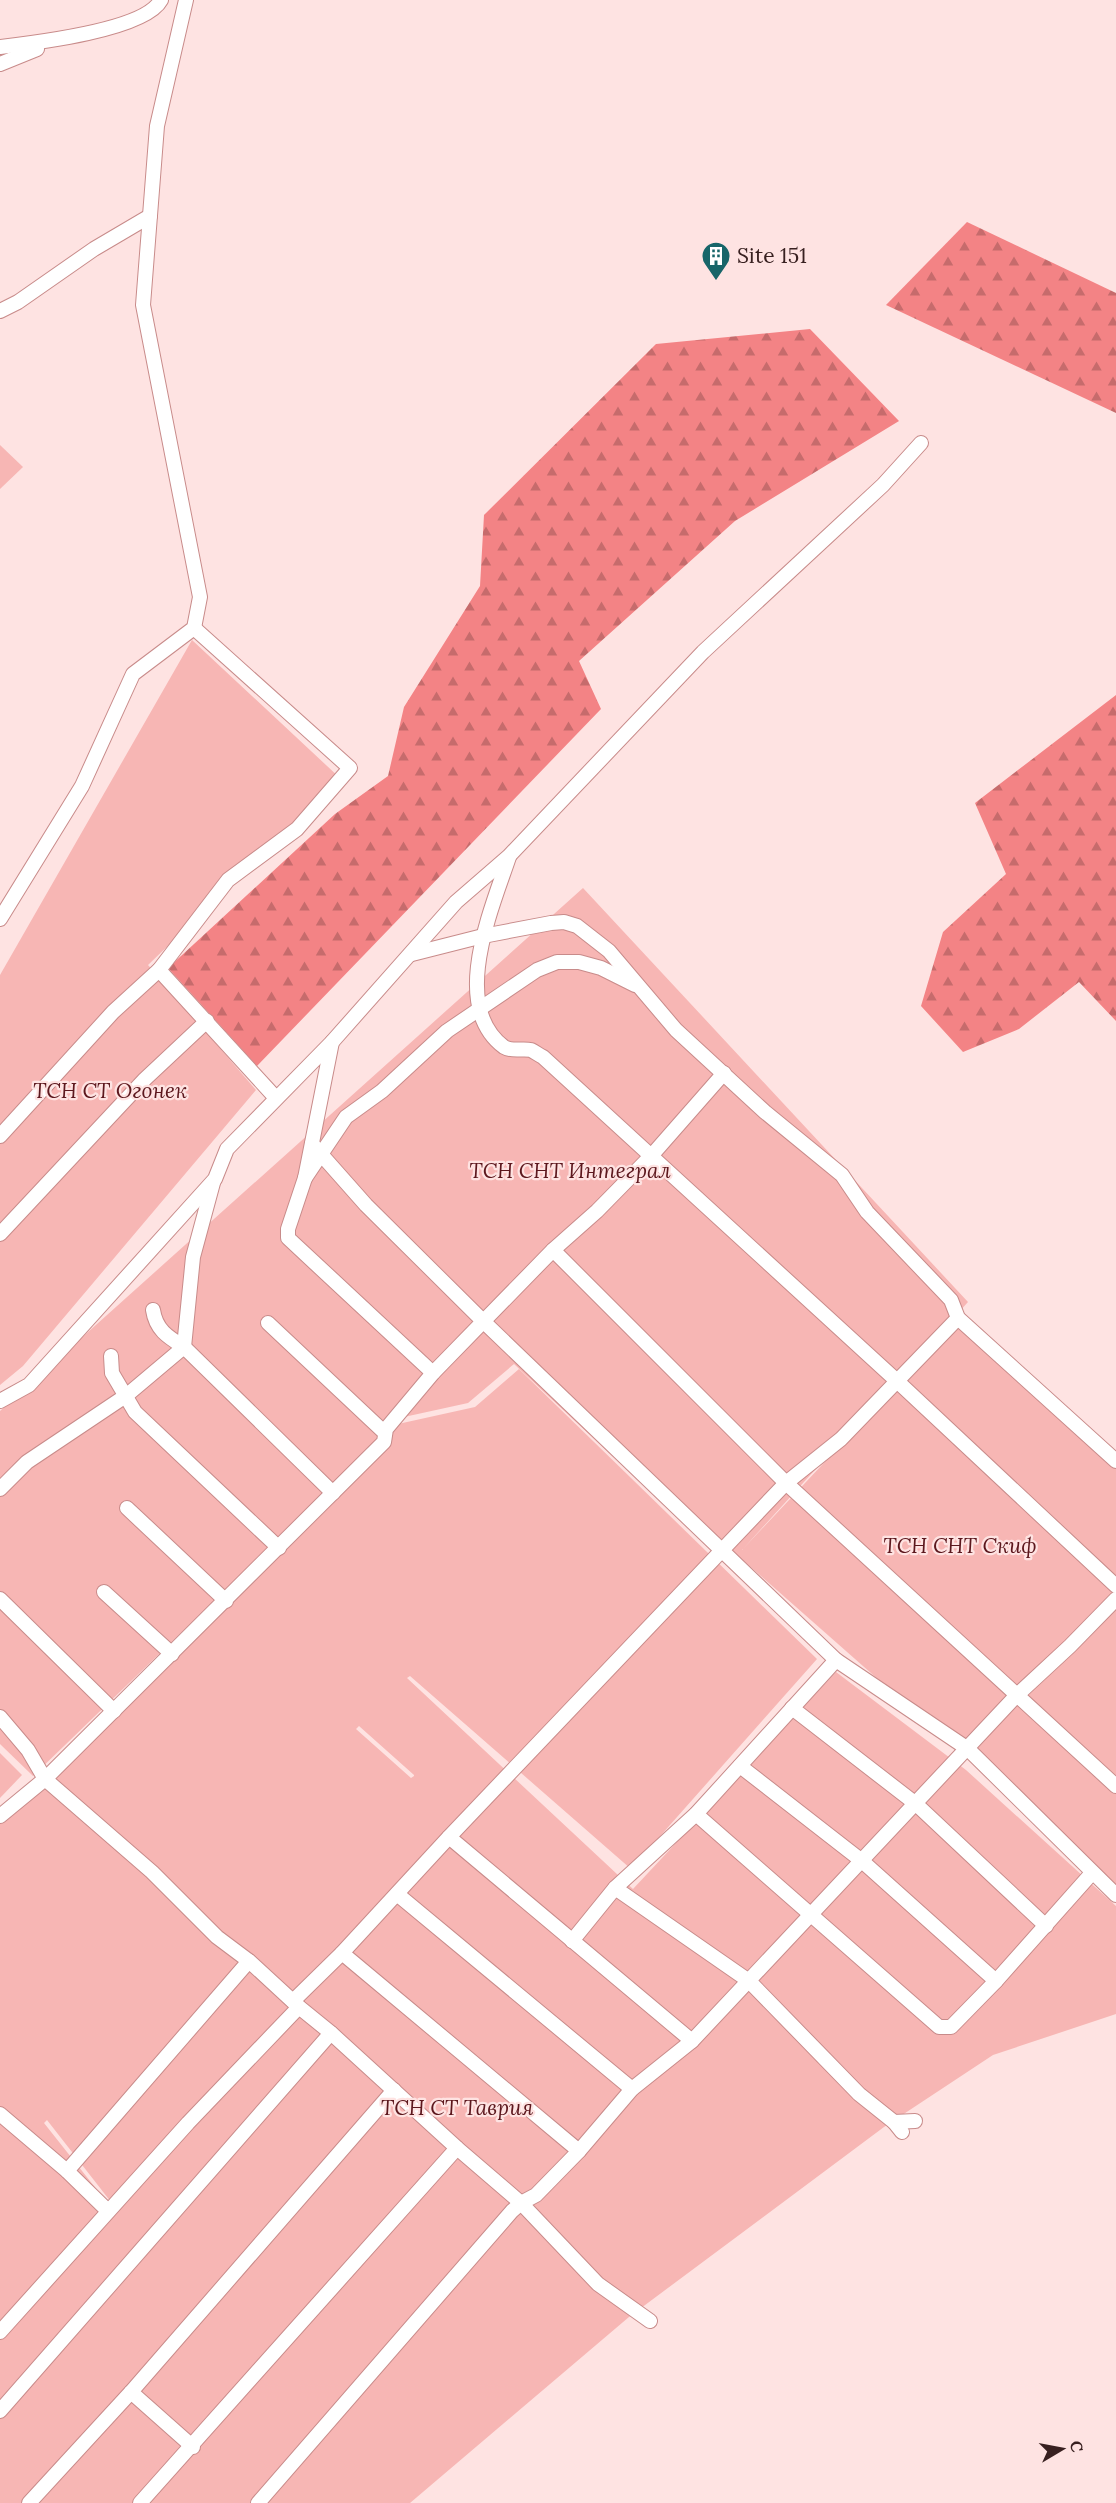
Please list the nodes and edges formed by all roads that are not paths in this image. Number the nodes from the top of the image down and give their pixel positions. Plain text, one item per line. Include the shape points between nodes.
1 (161, 0) edge
2 (186, 0) edge
3 (74, 38) junction
4 (0, 47) edge
5 (0, 64) edge
6 (150, 216) junction
7 (0, 311) edge
8 (921, 443) dead end
9 (194, 628) junction
10 (509, 856) junction
11 (0, 919) edge
12 (483, 936) junction
13 (412, 954) junction
14 (159, 970) junction
15 (640, 987) junction
16 (479, 1010) junction
17 (207, 1021) junction
18 (332, 1042) junction
19 (724, 1073) junction
20 (275, 1097) junction
21 (0, 1136) edge
22 (316, 1150) junction
23 (652, 1155) junction
24 (214, 1179) junction
25 (0, 1234) edge
26 (553, 1250) junction
27 (153, 1310) dead end
28 (958, 1318) junction
29 (268, 1323) dead end
30 (485, 1323) junction
31 (184, 1347) junction
32 (111, 1356) dead end
33 (433, 1373) junction
34 (897, 1381) junction
35 (127, 1395) junction
36 (0, 1401) edge
37 (385, 1433) junction
38 (1116, 1461) edge
39 (786, 1483) junction
40 (0, 1489) edge
41 (333, 1493) junction
42 (127, 1508) dead end
43 (279, 1548) junction
44 (724, 1550) junction
45 (1116, 1586) edge
46 (104, 1592) dead end
47 (0, 1599) edge
48 (1116, 1599) edge
49 (226, 1601) junction
50 (172, 1654) junction
51 (836, 1660) junction
52 (1016, 1696) junction
53 (792, 1708) junction
54 (114, 1711) junction
55 (0, 1717) edge
56 (968, 1749) junction
57 (740, 1766) junction
58 (45, 1779) junction
59 (1116, 1786) edge
60 (916, 1804) junction
61 (3, 1807) edge
62 (696, 1814) junction
63 (449, 1837) junction
64 (862, 1861) junction
65 (1092, 1873) junction
66 (615, 1888) junction
67 (397, 1894) junction
68 (1116, 1895) edge
69 (811, 1915) junction
70 (1046, 1926) junction
71 (572, 1941) junction
72 (342, 1953) junction
73 (249, 1961) junction
74 (748, 1981) junction
75 (996, 1981) junction
76 (296, 2004) junction
77 (332, 2033) junction
78 (692, 2041) junction
79 (632, 2089) junction
80 (394, 2090) junction
81 (0, 2114) edge
82 (915, 2121) dead end
83 (457, 2148) junction
84 (579, 2151) junction
85 (67, 2170) junction
86 (521, 2203) junction
87 (108, 2211) junction
88 (650, 2321) dead end
89 (0, 2332) edge
90 (131, 2392) junction
91 (0, 2411) edge
92 (193, 2447) junction
93 (29, 2503) edge
94 (140, 2503) edge
95 (258, 2503) edge

1 - 3 street via 148,14
2 - 6 street via 157,126
3 - 4 street
3 - 5 street
6 - 7 street
6 - 9 street via 143,305 200,597
8 - 10 street via 875,492 703,652
9 - 11 street via 133,674 82,786
9 - 14 street via 350,768 297,829 228,880
10 - 12 street
10 - 13 street via 456,902
12 - 13 street
12 - 15 street via 552,923 577,926 609,951
12 - 16 street via 477,969
13 - 18 street
14 - 17 street
14 - 21 street via 113,1012
15 - 16 street via 601,968 557,962 537,970
15 - 19 street via 676,1030
16 - 22 street via 447,1031 382,1091 346,1117
16 - 23 street via 496,1040 506,1048 530,1050 543,1057
17 - 20 street
17 - 25 street via 145,1079
18 - 20 street
18 - 22 street
19 - 23 street
19 - 28 street via 765,1113 842,1175 867,1212 951,1300
20 - 24 street via 227,1149
22 - 30 street
22 - 33 street via 288,1229 291,1243
23 - 26 street
23 - 34 street
24 - 31 street via 193,1257
24 - 36 street via 29,1384
26 - 30 street
26 - 39 street
27 - 31 street via 155,1324
28 - 34 street
28 - 38 street
29 - 37 street
30 - 33 street
30 - 44 street
31 - 35 street
31 - 41 street
32 - 35 street via 112,1373
33 - 37 street
34 - 39 street via 841,1439
34 - 45 street
35 - 40 street via 27,1461
35 - 43 street via 135,1412
37 - 41 street via 384,1442
39 - 44 street
39 - 52 street
41 - 43 street
42 - 49 street
43 - 49 street
44 - 51 street
44 - 63 street
46 - 50 street
47 - 54 street
48 - 52 street
49 - 50 street
50 - 54 street
51 - 53 street
51 - 56 street
52 - 56 street
52 - 59 street
53 - 57 street
53 - 60 street
54 - 58 street
55 - 58 street via 28,1750
56 - 60 street
56 - 65 street
57 - 62 street
57 - 64 street
58 - 61 street
58 - 73 street via 152,1872 217,1937
60 - 64 street
60 - 70 street
62 - 66 street
62 - 69 street
63 - 67 street
63 - 71 street
64 - 69 street
64 - 75 street
65 - 68 street
65 - 70 street
66 - 71 street
66 - 74 street
67 - 72 street
67 - 79 street
69 - 74 street
69 - 75 street via 939,2027 951,2027
70 - 75 street
71 - 78 street
72 - 76 street
72 - 84 street
73 - 76 street
73 - 85 street
74 - 78 street
74 - 82 street via 859,2094 898,2127
76 - 77 street
76 - 87 street
77 - 80 street
77 - 91 street
78 - 79 street
79 - 84 street
80 - 83 street
80 - 90 street
81 - 85 street
83 - 86 street
83 - 92 street
84 - 86 street via 536,2195
85 - 87 street
86 - 88 street via 598,2284
86 - 95 street
87 - 89 street
90 - 92 street
90 - 93 street
92 - 94 street

